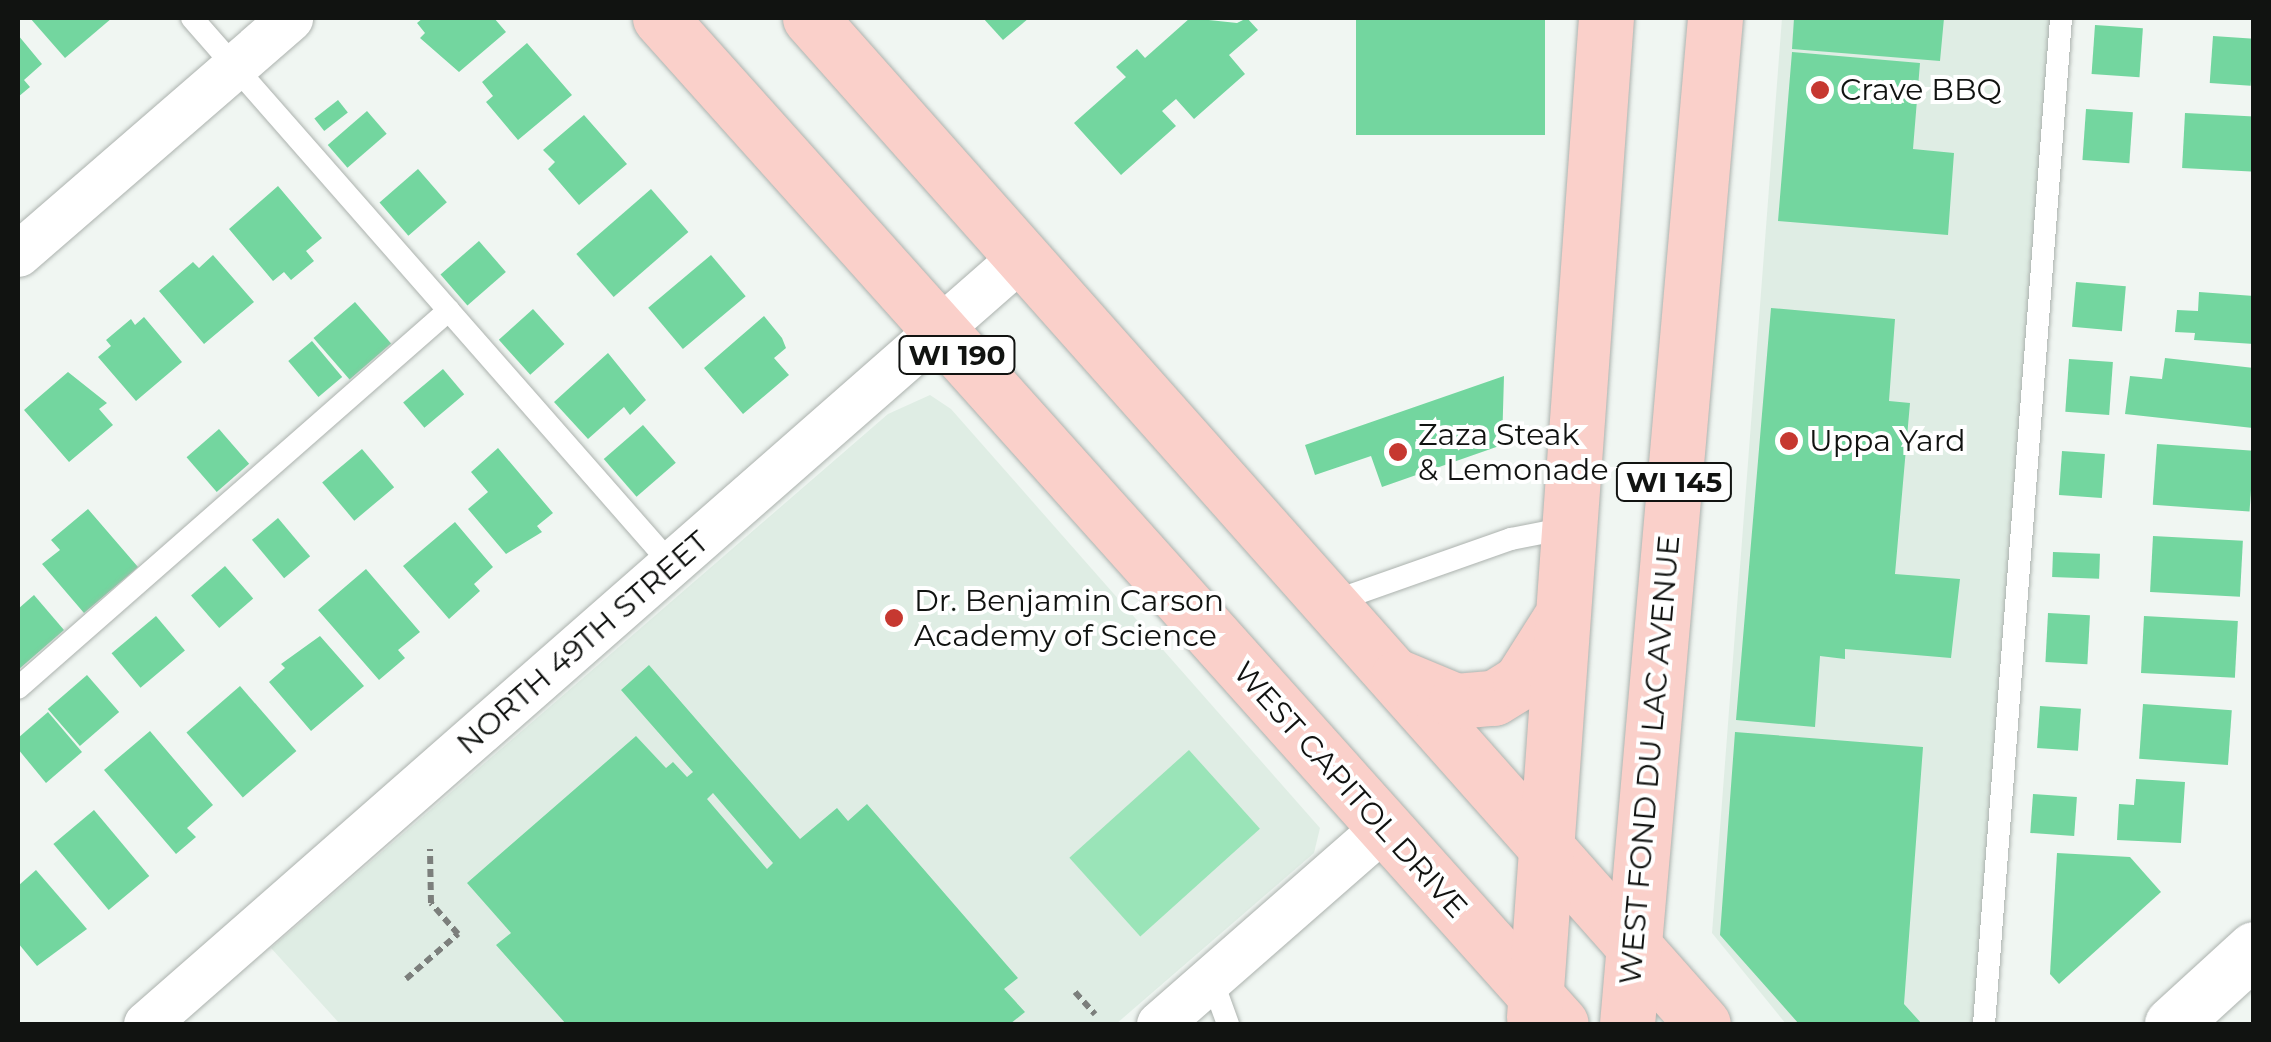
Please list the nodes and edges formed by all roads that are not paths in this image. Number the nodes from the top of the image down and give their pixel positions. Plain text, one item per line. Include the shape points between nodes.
1 (192, 18) edge
2 (290, 18) edge
3 (660, 18) edge
4 (810, 18) edge
5 (1606, 18) edge
6 (1715, 18) edge
7 (2062, 18) edge
8 (235, 66) junction
9 (18, 254) edge
10 (1019, 259) junction
11 (448, 310) junction
12 (937, 333) junction
13 (1566, 528) junction
14 (672, 564) junction
15 (1327, 604) junction
16 (1560, 620) junction
17 (1389, 672) junction
18 (18, 688) edge
19 (1384, 827) junction
20 (1544, 846) junction
21 (1634, 947) junction
22 (2254, 949) edge
23 (1212, 980) junction
24 (1543, 1015) edge
25 (146, 1024) edge
26 (1159, 1024) edge
27 (1228, 1024) edge
28 (1627, 1024) edge
29 (1703, 1024) edge
30 (1984, 1024) edge
31 (2172, 1024) edge

1 - 8 lane
2 - 8 street
3 - 12 main road, WEST CAPITOL DRIVE / WI 190
4 - 10 main road
5 - 13 main road, WI 145
6 - 21 main road, WEST FOND DU LAC AVENUE / WI 145
7 - 30 lane
8 - 9 street
8 - 11 lane
10 - 12 street, NORTH 49TH STREET
10 - 15 main road
11 - 14 lane
11 - 18 lane
12 - 14 street, NORTH 49TH STREET
12 - 19 main road, WEST CAPITOL DRIVE / WI 190
13 - 15 lane via 1511,538
13 - 16 main road, WI 145
14 - 25 street, NORTH 49TH STREET
15 - 17 main road
16 - 17 main road via 1528,673 1494,698 1456,702
16 - 20 main road, WI 145
17 - 20 main road
19 - 23 street
19 - 24 main road, WEST CAPITOL DRIVE / WI 190
20 - 21 main road
20 - 24 main road, WI 145
21 - 28 main road, WEST FOND DU LAC AVENUE / WI 145
21 - 29 main road
22 - 31 street
23 - 26 street
23 - 27 lane

